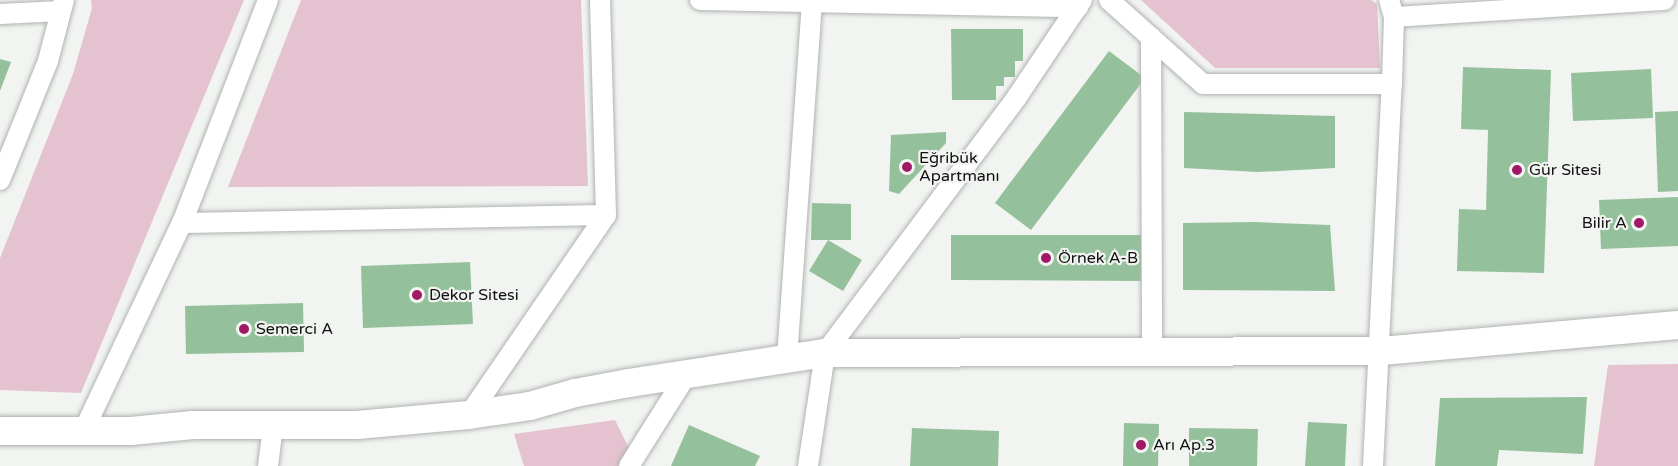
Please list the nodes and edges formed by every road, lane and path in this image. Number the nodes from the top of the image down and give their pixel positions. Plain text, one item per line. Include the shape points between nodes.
1 (268, 0) edge
2 (600, 0) edge
3 (700, 0) edge
4 (1109, 0) edge
5 (1664, 0) edge
6 (812, 2) junction
7 (905, 2) edge
8 (1080, 3) edge
9 (63, 5) edge
10 (1547, 5) edge
11 (1391, 9) edge
12 (0, 14) edge
13 (1150, 37) junction
14 (1392, 84) junction
15 (0, 180) edge
16 (606, 215) junction
17 (182, 223) junction
18 (1678, 325) edge
19 (1381, 351) junction
20 (1152, 352) junction
21 (825, 353) junction
22 (787, 359) junction
23 (687, 374) junction
24 (469, 415) junction
25 (273, 426) junction
26 (0, 431) edge
27 (83, 432) junction
28 (268, 466) edge
29 (629, 466) edge
30 (808, 466) edge
31 (1373, 466) edge

1 - 17 street
2 - 16 street
3 - 6 street
4 - 13 street
5 - 10 street
6 - 7 street
6 - 22 street
7 - 8 street
8 - 21 street via 1017,97
9 - 12 street
9 - 15 street via 48,61
10 - 11 street
11 - 14 street
13 - 14 street via 1203,84
13 - 20 street
14 - 19 street
16 - 17 street
16 - 24 street
17 - 27 street
18 - 19 main road
19 - 20 main road
19 - 31 street
20 - 21 main road
21 - 22 main road
21 - 30 street
22 - 23 main road
23 - 24 main road
23 - 29 street
24 - 25 main road via 357,425
25 - 27 main road via 193,425
25 - 28 street
26 - 27 main road

